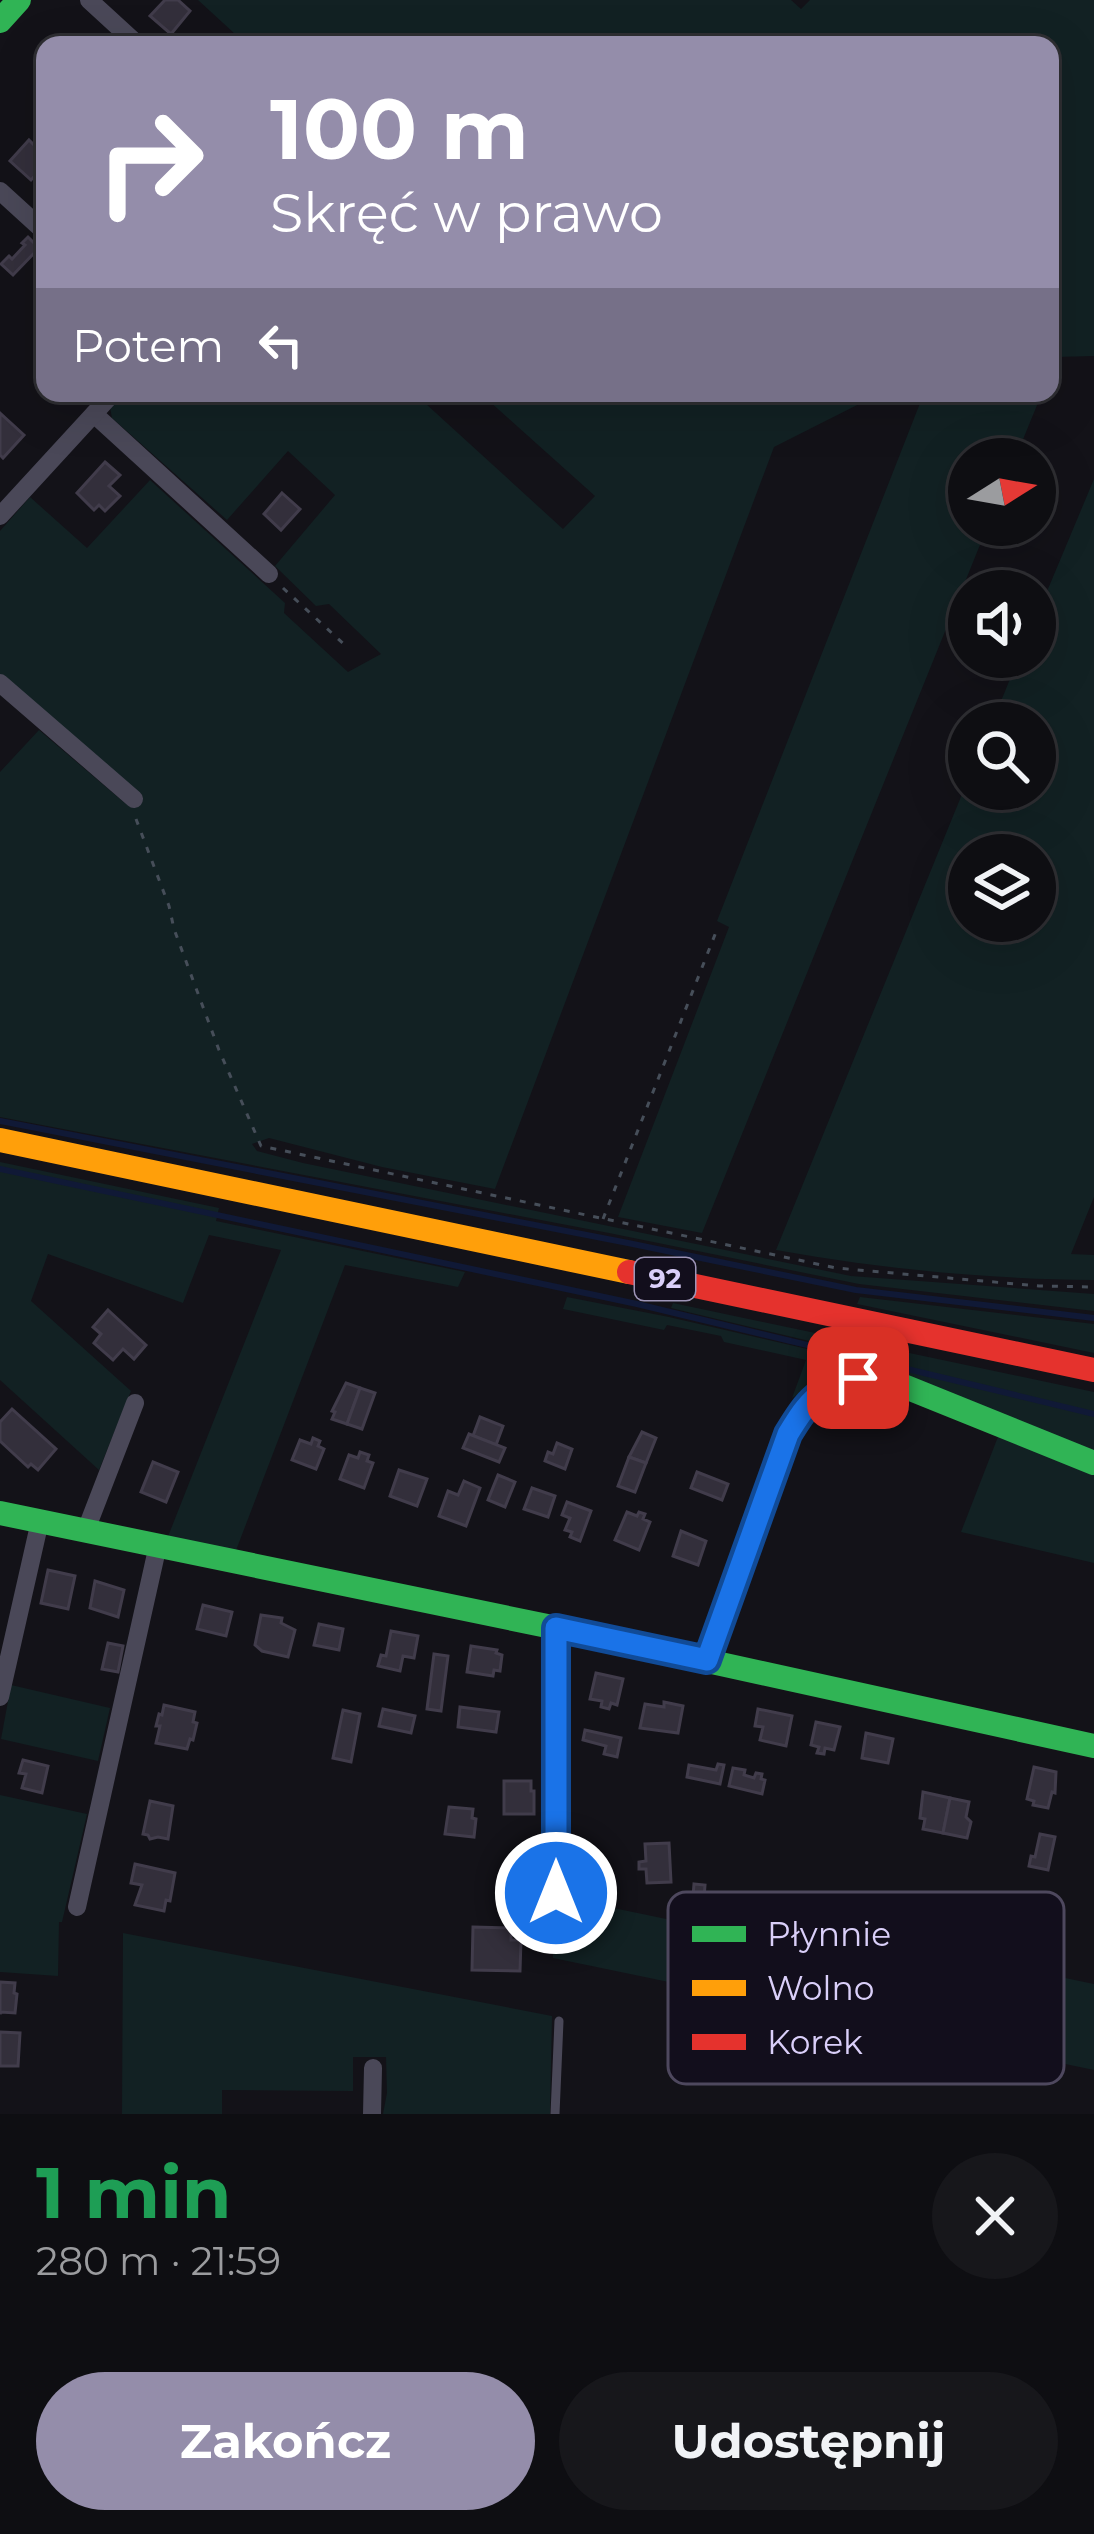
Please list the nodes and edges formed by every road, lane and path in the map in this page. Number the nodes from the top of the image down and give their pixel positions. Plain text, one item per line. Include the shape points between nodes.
1 (19, 0) edge
2 (89, 0) edge
3 (0, 21) edge
4 (128, 36) edge
5 (0, 190) edge
6 (36, 224) edge
7 (104, 402) edge
8 (94, 414) junction
9 (0, 516) edge
10 (269, 574) joint
11 (348, 648) dead end
12 (0, 682) edge
13 (134, 799) joint
14 (716, 932) dead end
15 (0, 1140) edge
16 (603, 1219) junction
17 (1094, 1287) edge
18 (1094, 1370) edge
19 (135, 1403) dead end
20 (1094, 1463) edge
21 (0, 1513) edge
22 (40, 1521) junction
23 (86, 1530) junction
24 (158, 1545) junction
25 (556, 1628) junction
26 (707, 1660) junction
27 (0, 1697) edge
28 (1094, 1745) edge
29 (556, 1893) dead end
30 (77, 1907) dead end
31 (559, 2021) dead end
32 (373, 2068) dead end
33 (373, 2114) edge
34 (555, 2114) edge

1 - 3 street
2 - 4 street
5 - 6 street
7 - 8 street
8 - 9 street
8 - 10 street
10 - 11 path
12 - 13 street
13 - 16 path via 179,944 261,1147
14 - 16 path
15 - 18 street, 92
16 - 17 path via 836,1268
19 - 23 street
20 - 26 street via 886,1379 829,1387 806,1404 788,1434
21 - 22 street
22 - 23 street
22 - 27 street
23 - 24 street
24 - 25 street
24 - 30 street
25 - 26 street
25 - 29 street
26 - 28 street
31 - 34 lane
32 - 33 street

